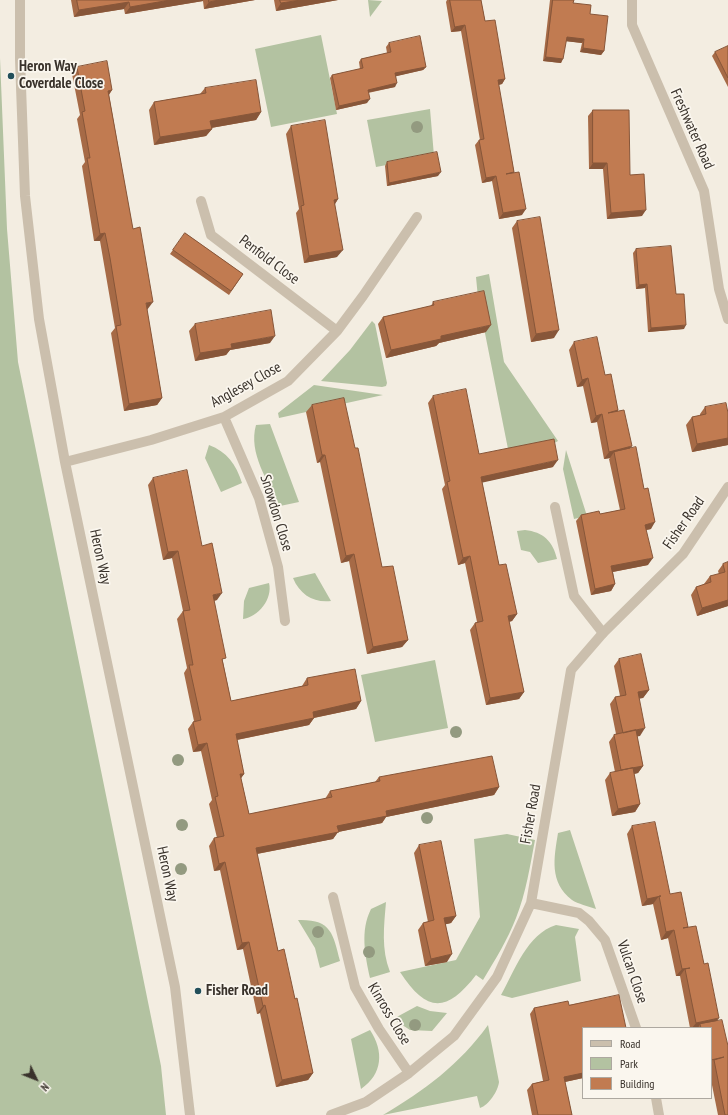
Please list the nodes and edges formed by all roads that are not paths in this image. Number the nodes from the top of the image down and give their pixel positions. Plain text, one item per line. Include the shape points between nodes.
1 (20, 0) edge
2 (632, 0) edge
3 (201, 201) dead end
4 (417, 217) dead end
5 (728, 320) edge
6 (337, 330) junction
7 (224, 417) junction
8 (65, 462) junction
9 (728, 487) edge
10 (555, 507) dead end
11 (285, 621) dead end
12 (603, 633) junction
13 (333, 896) dead end
14 (531, 903) junction
15 (636, 1027) edge
16 (409, 1074) junction
17 (656, 1099) edge
18 (190, 1115) edge
19 (331, 1115) edge
20 (659, 1115) edge

1 - 8 street, Heron Way via 21,89 28,218 39,319
2 - 5 street, Freshwater Road via 632,25 704,191 719,289
3 - 6 street, Penfold Close via 211,235
4 - 6 street, Anglesey Close
6 - 7 street, Anglesey Close via 288,382
7 - 8 street, Anglesey Close
7 - 11 street, Snowdon Close via 259,498 278,568
8 - 18 street, Heron Way via 175,987
9 - 12 street, Fisher Road via 683,554
10 - 12 street via 574,596
12 - 14 street, Fisher Road via 571,670
13 - 16 street, Kinross Close via 355,987 378,1029
14 - 15 street, Vulcan Close via 579,914 589,921 605,940
14 - 16 street, Fisher Road via 497,977 454,1036
16 - 19 street, Fisher Road via 366,1102
17 - 20 street

